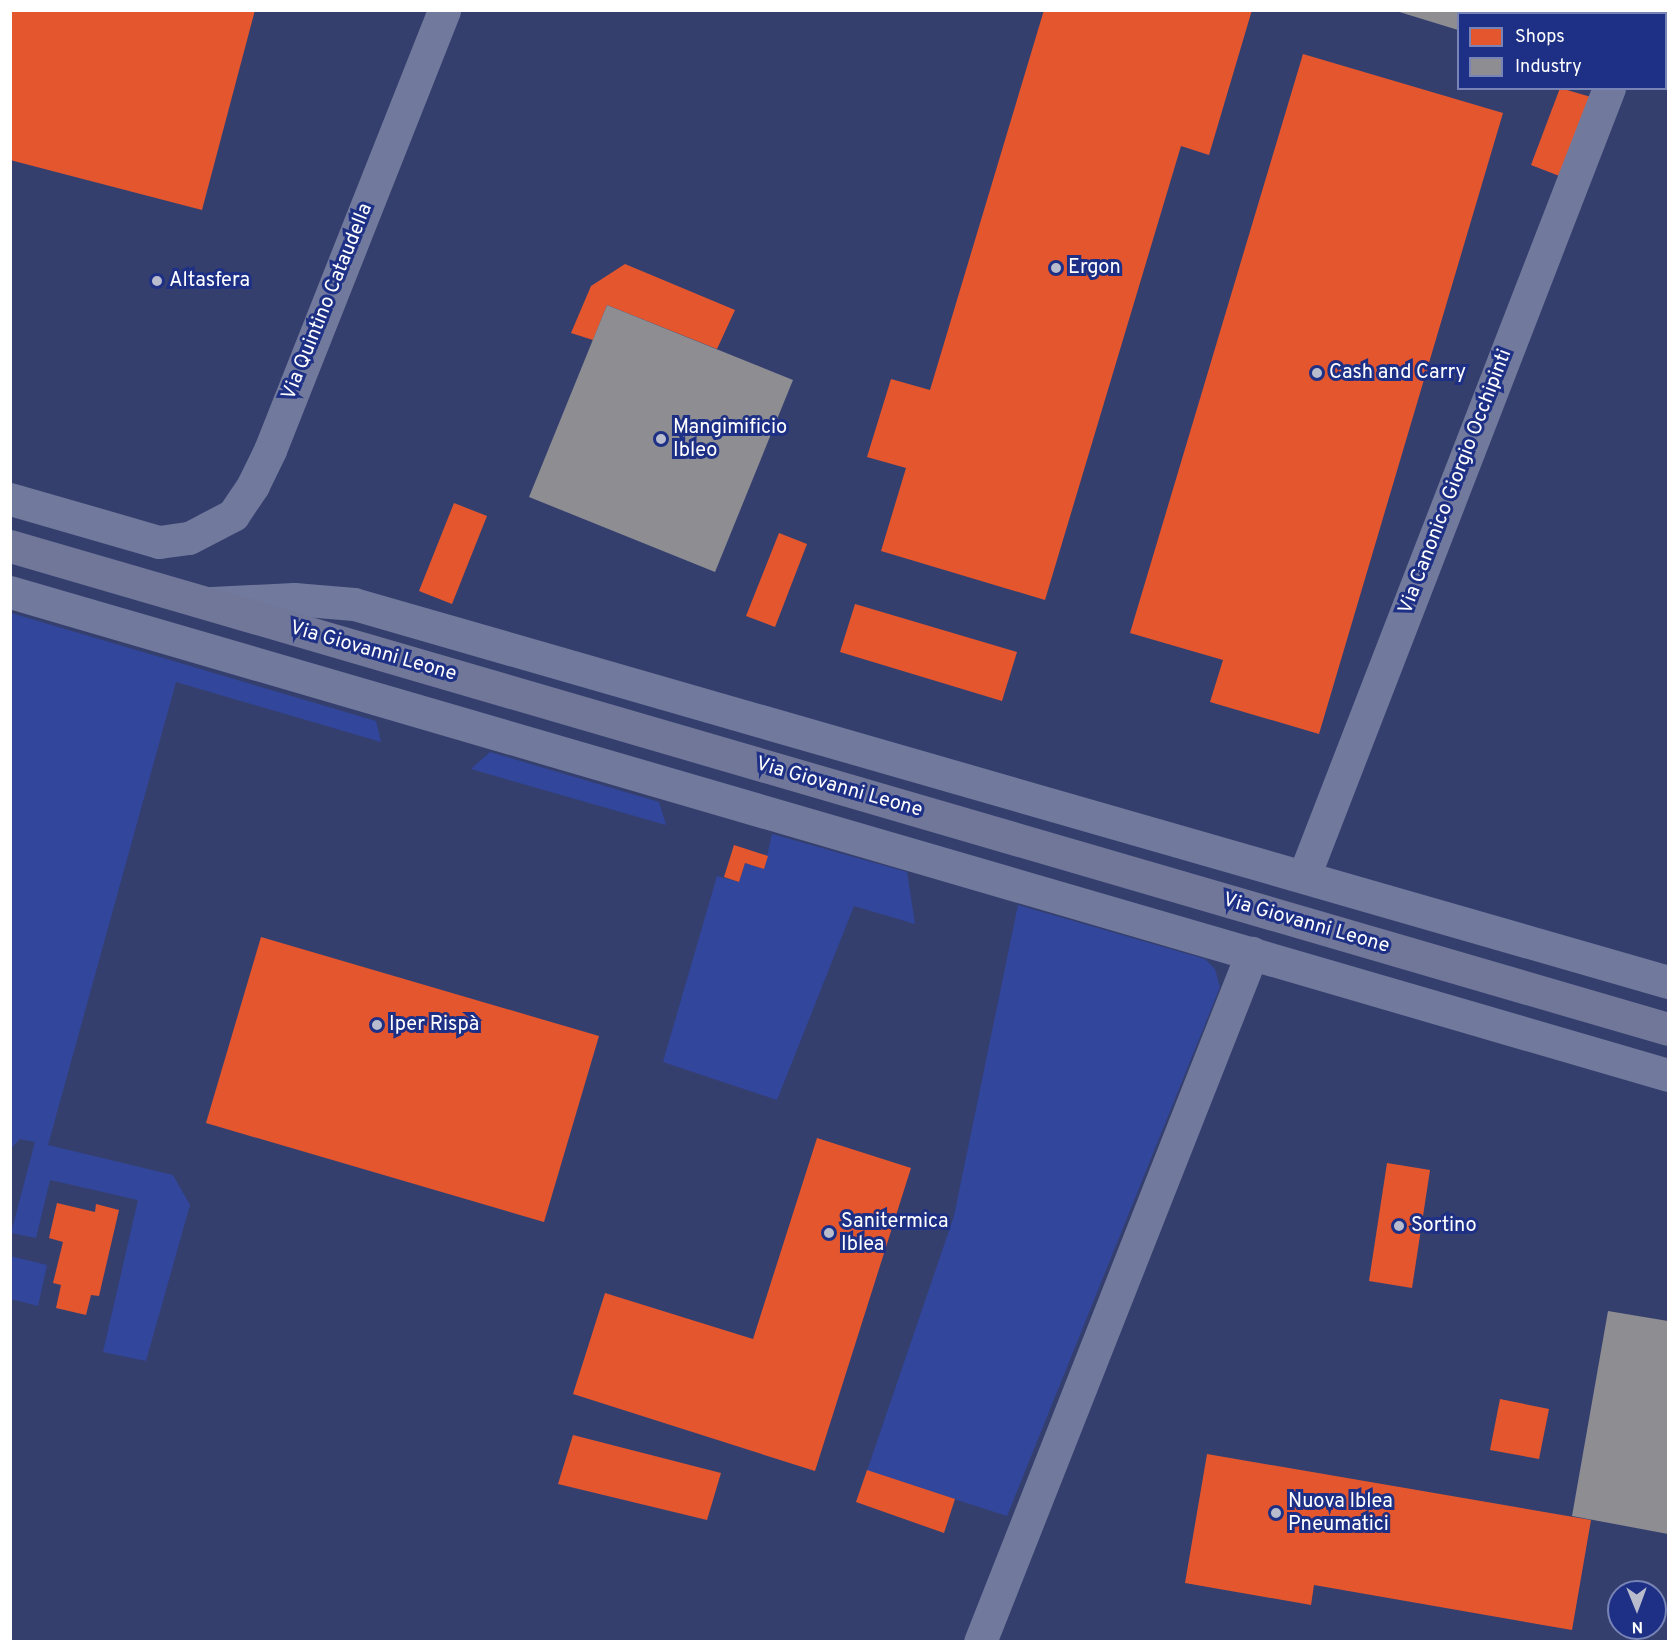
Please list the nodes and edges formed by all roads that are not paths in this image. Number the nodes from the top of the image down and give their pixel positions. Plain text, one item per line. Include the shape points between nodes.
1 (444, 10) edge
2 (1608, 90) edge
3 (10, 499) edge
4 (10, 546) edge
5 (10, 592) edge
6 (207, 604) junction
7 (1304, 876) junction
8 (1252, 953) junction
9 (1668, 982) edge
10 (1668, 1029) edge
11 (1668, 1075) edge
12 (980, 1641) edge

1 - 3 street, Via Quintino Cataudella via 253,485 233,514 189,538 159,542
2 - 7 street, Via Canonico Giorgio Occhipinti
4 - 6 main road, Via Giovanni Leone
5 - 8 street
6 - 7 street via 294,599 354,604
6 - 10 main road, Via Giovanni Leone
7 - 9 street
8 - 11 street
8 - 12 street

